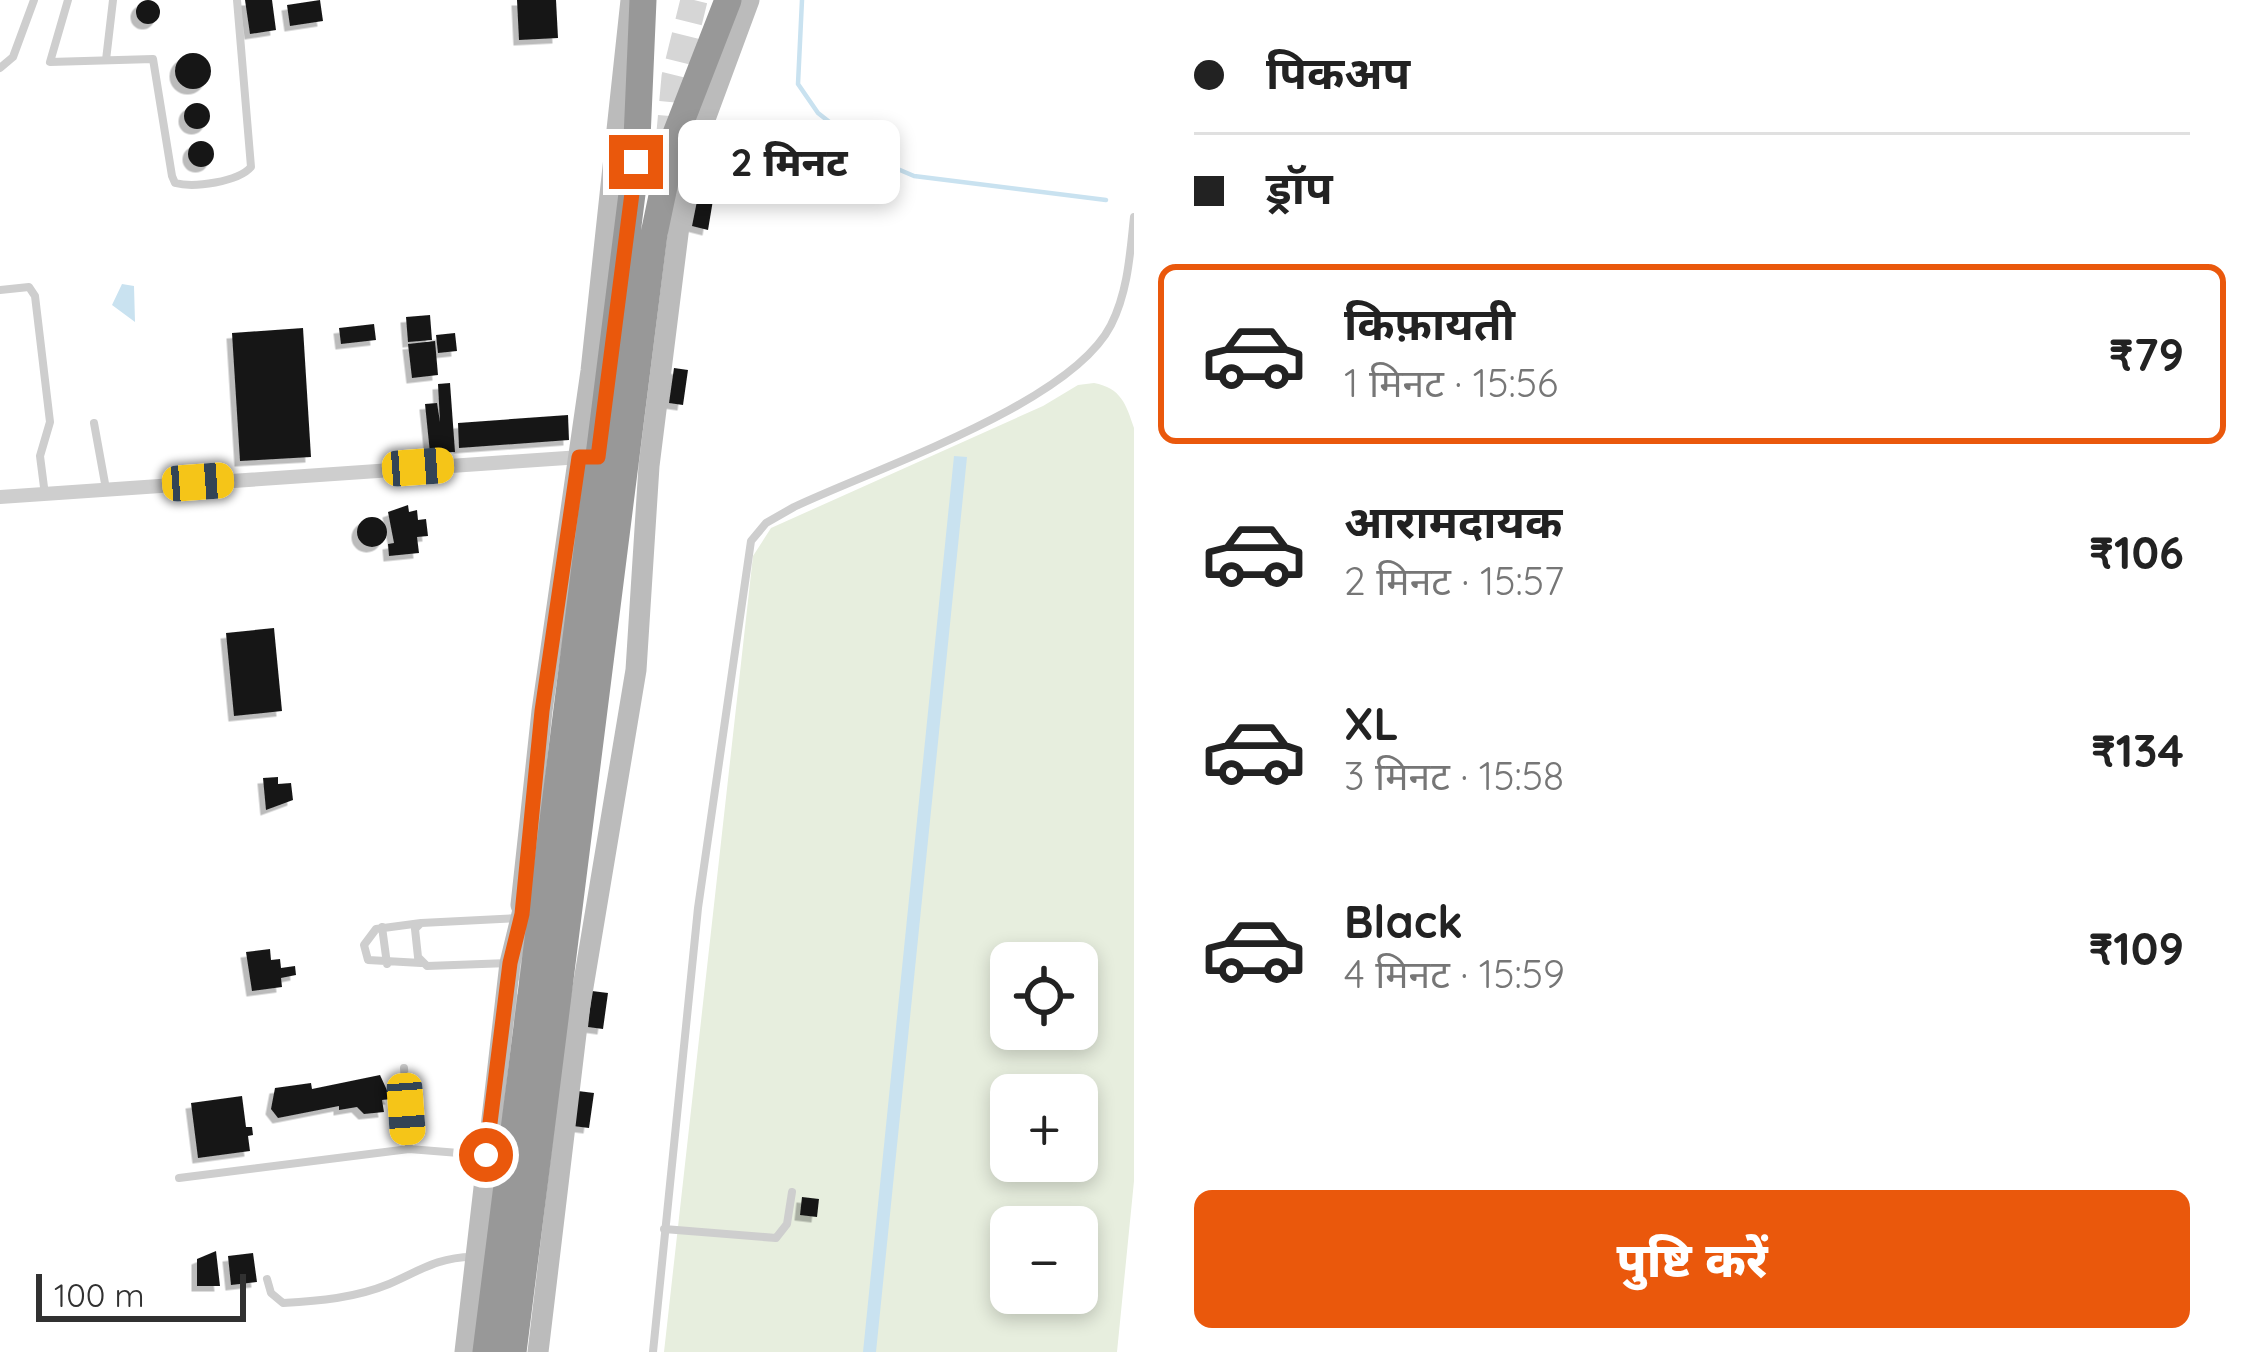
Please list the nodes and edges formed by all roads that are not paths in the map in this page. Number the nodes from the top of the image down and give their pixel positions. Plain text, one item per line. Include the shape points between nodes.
1 (34, 0) edge
2 (68, 0) edge
3 (113, 0) edge
4 (237, 0) edge
5 (631, 0) edge
6 (643, 0) edge
7 (728, 0) edge
8 (748, 0) edge
9 (106, 60) junction
10 (0, 68) edge
11 (1134, 217) edge
12 (0, 290) edge
13 (94, 423) dead end
14 (589, 457) junction
15 (106, 489) junction
16 (45, 495) junction
17 (0, 497) edge
18 (528, 916) junction
19 (421, 923) junction
20 (382, 927) junction
21 (421, 963) junction
22 (510, 963) junction
23 (387, 964) junction
24 (404, 1068) dead end
25 (409, 1149) junction
26 (486, 1155) junction
27 (179, 1178) dead end
28 (792, 1192) dead end
29 (664, 1229) junction
30 (473, 1257) junction
31 (267, 1280) dead end
32 (465, 1352) edge
33 (486, 1352) edge
34 (513, 1352) edge
35 (538, 1352) edge
36 (653, 1352) edge

1 - 10 lane via 13,57
2 - 9 lane via 50,62
3 - 9 lane
4 - 9 lane via 250,167 242,176 175,183 153,59
5 - 14 street
6 - 14 highway via 636,162
7 - 34 highway via 688,98 654,234
8 - 35 street via 695,146 680,218 649,466 632,696 578,1017
11 - 29 lane via 1117,310 1074,370 1021,403 794,507 751,541 698,908
12 - 16 lane via 24,286 35,296 50,422 40,456
13 - 15 lane
14 - 15 street
14 - 18 highway
15 - 16 street
16 - 17 street
18 - 19 lane
18 - 22 street
18 - 33 highway
19 - 20 lane
19 - 21 lane
20 - 23 lane
20 - 23 lane via 364,945 368,960
21 - 22 lane
21 - 23 lane
22 - 26 street
24 - 25 lane
25 - 26 lane
25 - 27 lane
26 - 30 street
28 - 29 lane via 776,1238
29 - 36 lane
30 - 31 lane via 439,1260 387,1285 320,1300 283,1303
30 - 32 street

